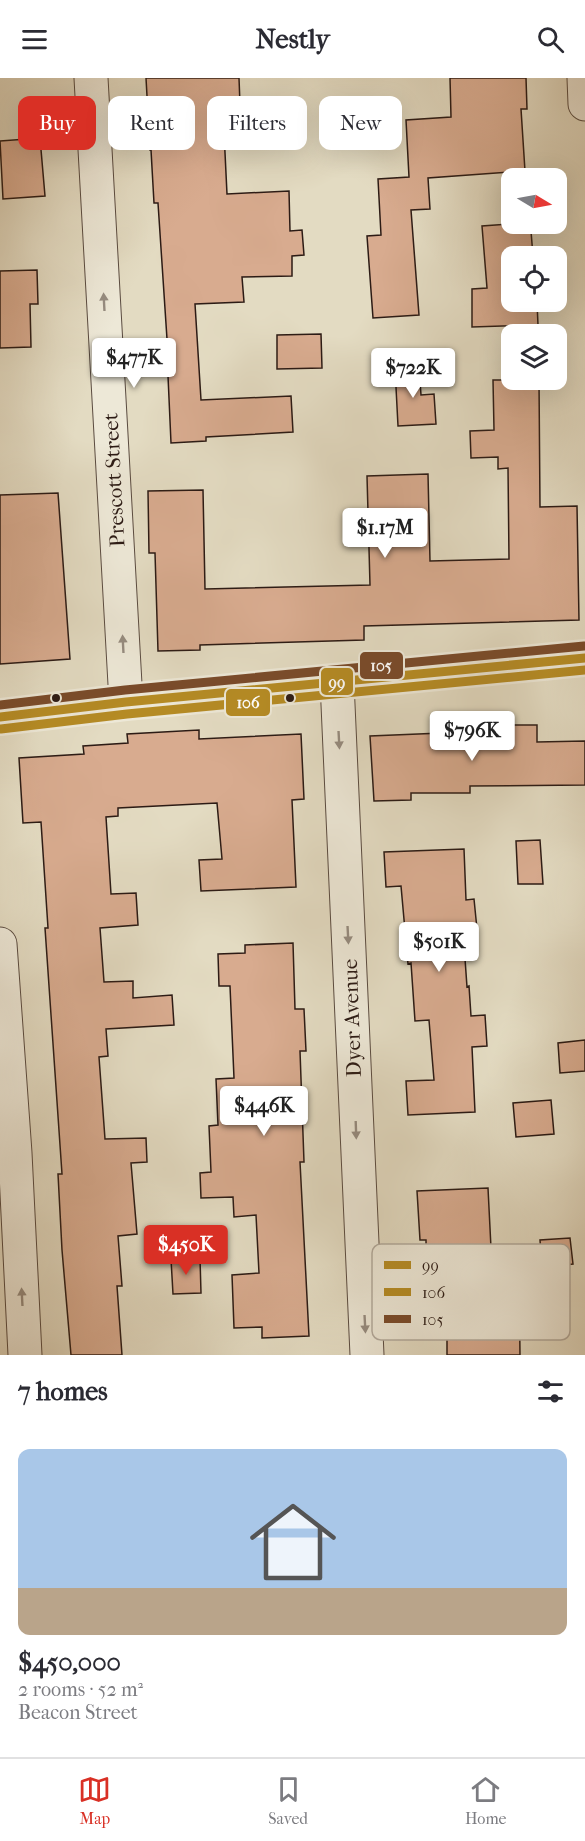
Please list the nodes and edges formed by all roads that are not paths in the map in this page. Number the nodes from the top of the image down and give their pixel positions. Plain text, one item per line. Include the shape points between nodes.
1 (91, 78) edge
2 (584, 78) edge
3 (585, 104) edge
4 (585, 658) edge
5 (337, 681) junction
6 (126, 702) junction
7 (0, 717) edge
8 (0, 944) edge
9 (26, 1355) edge
10 (367, 1355) edge

6 -> 1 street, Prescott Street
2 - 3 street
4 - 5 main road
5 - 6 main road
5 -> 10 street, Dyer Avenue
6 - 7 main road
9 -> 8 street

